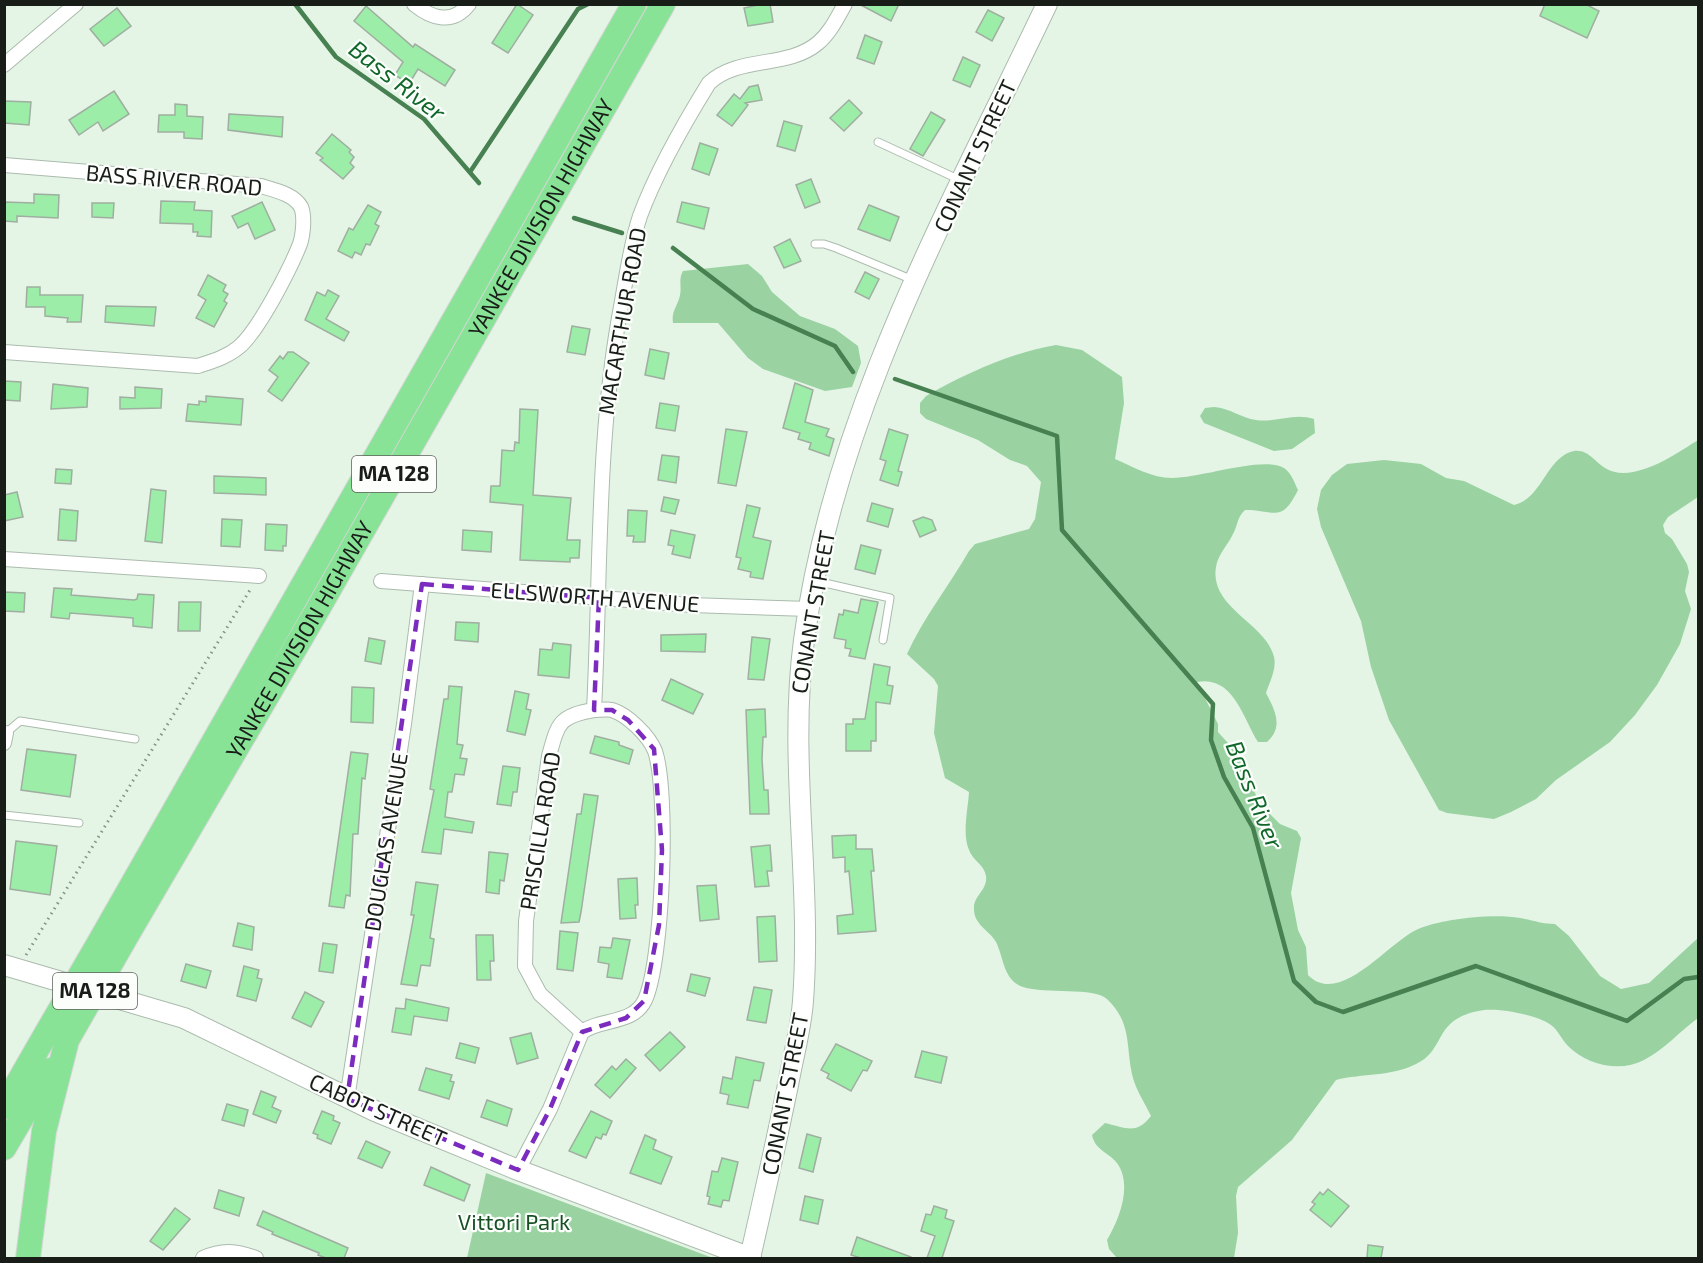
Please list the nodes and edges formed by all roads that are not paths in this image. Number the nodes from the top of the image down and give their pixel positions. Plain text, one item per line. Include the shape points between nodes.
1 (76, 4) edge
2 (414, 4) edge
3 (469, 4) edge
4 (634, 4) edge
5 (663, 4) edge
6 (845, 4) edge
7 (1047, 4) edge
8 (4, 65) edge
9 (879, 142) dead end
10 (4, 165) edge
11 (963, 181) junction
12 (815, 244) dead end
13 (915, 281) junction
14 (4, 352) edge
15 (4, 560) edge
16 (259, 576) road end
17 (381, 581) dead end
18 (814, 581) junction
19 (422, 584) junction
20 (599, 598) junction
21 (809, 609) junction
22 (883, 640) dead end
23 (594, 710) junction
24 (5, 738) edge
25 (135, 739) dead end
26 (4, 815) edge
27 (79, 823) dead end
28 (113, 939) junction
29 (11, 966) edge
30 (582, 1032) junction
31 (57, 1037) junction
32 (4, 1080) edge
33 (347, 1099) junction
34 (4, 1107) edge
35 (4, 1148) edge
36 (518, 1170) junction
37 (28, 1258) edge
38 (203, 1258) edge
39 (256, 1258) edge
40 (751, 1258) edge

1 - 8 street
2 - 3 street via 435,17 447,19 457,16
4 - 28 highway, YANKEE DIVISION HIGHWAY / MA 128
5 - 28 highway, YANKEE DIVISION HIGHWAY / MA 128 via 315,614
6 - 20 street, MACARTHUR ROAD via 818,44 801,53 722,72 709,83 657,177 640,217 620,313 606,412
7 - 11 main road, CONANT STREET
9 - 11 lane
10 - 14 street, BASS RIVER ROAD via 261,186 286,194 301,207 303,218 301,242 254,330 224,357 198,366
11 - 13 main road, CONANT STREET
12 - 13 lane via 836,248
13 - 18 main road, CONANT STREET via 870,385 839,479
15 - 16 street
17 - 19 street, ELLSWORTH AVENUE
18 - 21 main road, CONANT STREET
18 - 22 lane via 891,598
19 - 20 street, ELLSWORTH AVENUE
19 - 33 street, DOUGLAS AVENUE
20 - 21 street, ELLSWORTH AVENUE
20 - 23 street
21 - 40 main road, CONANT STREET via 796,716 803,1000
23 - 30 street, PRISCILLA ROAD via 570,714 556,729 549,756 524,951 525,966 540,994
23 - 30 street via 612,710 628,720 654,749 659,768 662,850 654,968 644,1001 626,1018 591,1025
24 - 25 lane via 20,721
26 - 27 lane
28 - 31 highway, YANKEE DIVISION HIGHWAY / MA 128, bridge
29 - 33 main road, CABOT STREET via 204,1026
30 - 36 street via 550,1109
31 - 32 highway
31 - 34 highway, YANKEE DIVISION HIGHWAY / MA 128
31 - 35 highway, YANKEE DIVISION HIGHWAY / MA 128
31 - 37 highway
33 - 36 main road, CABOT STREET
36 - 40 main road, CABOT STREET
38 - 39 street via 233,1250

